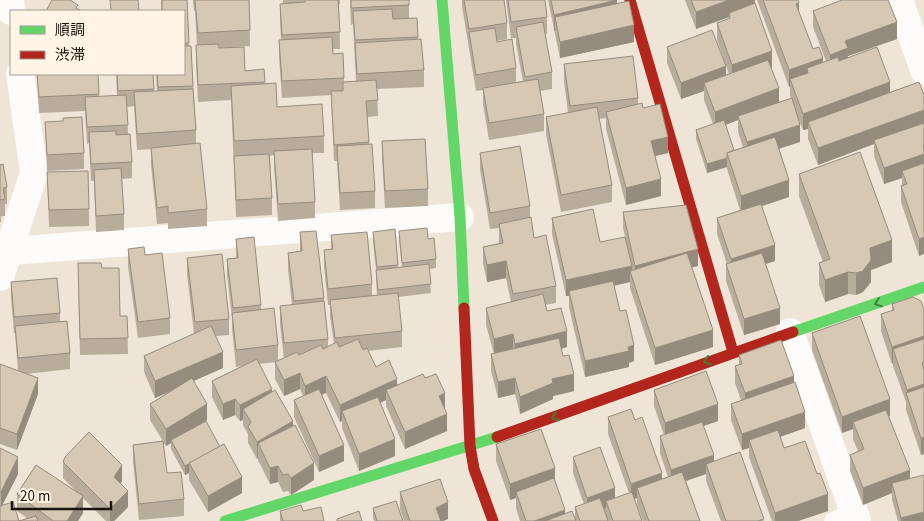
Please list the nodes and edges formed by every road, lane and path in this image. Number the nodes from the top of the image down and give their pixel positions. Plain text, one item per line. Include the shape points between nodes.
1 (442, 0) edge
2 (630, 0) edge
3 (898, 0) edge
4 (924, 70) edge
5 (20, 75) edge
6 (460, 218) junction
7 (10, 251) junction
8 (0, 277) edge
9 (924, 287) edge
10 (790, 332) junction
11 (732, 352) junction
12 (470, 446) junction
13 (848, 518) edge
14 (225, 521) edge
15 (494, 521) edge

1 - 6 street
2 - 11 street
3 - 4 street
5 - 7 street via 34,173
6 - 7 street
6 - 12 street
7 - 8 street
9 -> 10 street
10 - 11 street
10 - 13 street
11 -> 12 street
12 - 14 street
12 - 15 street via 474,469

